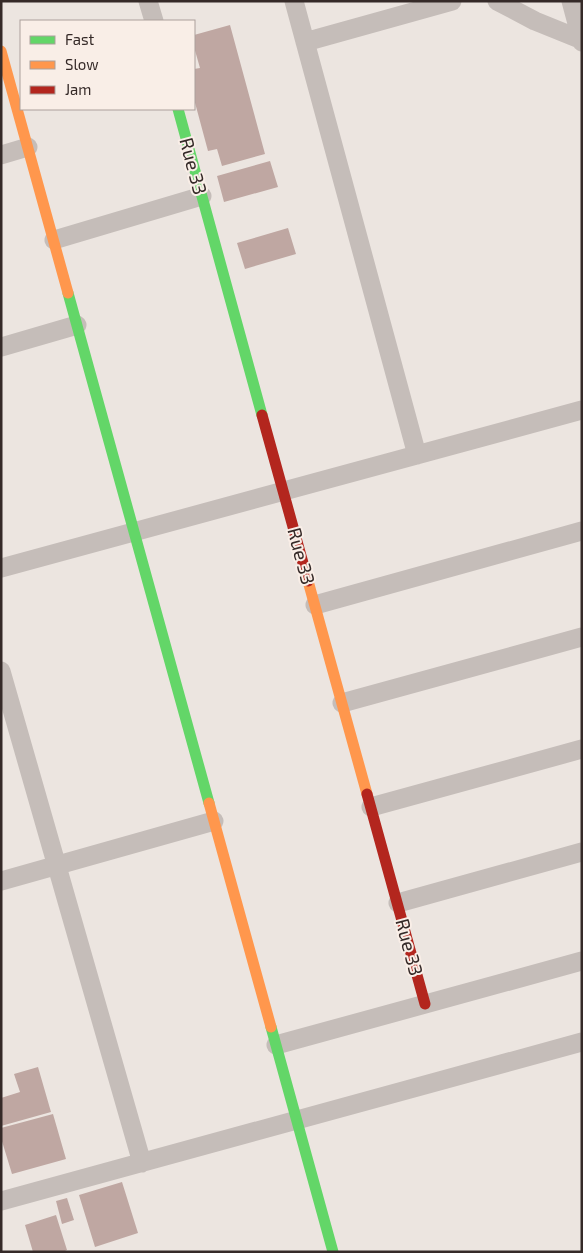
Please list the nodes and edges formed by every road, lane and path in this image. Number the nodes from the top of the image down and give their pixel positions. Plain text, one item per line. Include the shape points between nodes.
1 (148, 1) edge
2 (294, 1) edge
3 (452, 1) edge
4 (497, 1) edge
5 (571, 1) edge
6 (154, 20) edge
7 (582, 41) edge
8 (306, 42) junction
9 (1, 51) edge
10 (178, 110) edge
11 (28, 147) junction
12 (1, 155) edge
13 (202, 196) junction
14 (54, 240) junction
15 (77, 325) junction
16 (1, 347) edge
17 (582, 410) edge
18 (417, 455) junction
19 (284, 491) junction
20 (582, 531) edge
21 (134, 532) junction
22 (1, 568) edge
23 (315, 605) junction
24 (582, 637) edge
25 (1, 671) edge
26 (342, 703) junction
27 (582, 749) edge
28 (371, 807) junction
29 (214, 820) junction
30 (582, 852) edge
31 (57, 865) junction
32 (1, 881) edge
33 (398, 903) junction
34 (582, 961) edge
35 (425, 1004) junction
36 (582, 1042) edge
37 (276, 1045) junction
38 (296, 1120) junction
39 (142, 1163) junction
40 (1, 1201) edge
41 (333, 1252) edge

1 - 6 street
2 - 8 street
3 - 8 street
4 - 7 street
5 - 7 street
8 - 18 street
9 - 11 street
10 - 13 street, Rue 33
11 - 12 street
11 - 14 street
13 - 14 street
13 - 19 street, Rue 33
14 - 15 street
15 - 16 street
15 - 21 street
17 - 18 street
18 - 19 street
19 - 21 street
19 - 23 street, Rue 33
20 - 23 street
21 - 22 street
21 - 29 street
23 - 26 street, Rue 33
24 - 26 street
25 - 31 street
26 - 28 street, Rue 33
27 - 28 street
28 - 33 street, Rue 33
29 - 31 street
29 - 37 street
30 - 33 street
31 - 32 street
31 - 39 street
33 - 35 street, Rue 33
34 - 35 street
35 - 37 street
36 - 38 street
37 - 38 street
38 - 39 street
38 - 41 street
39 - 40 street

